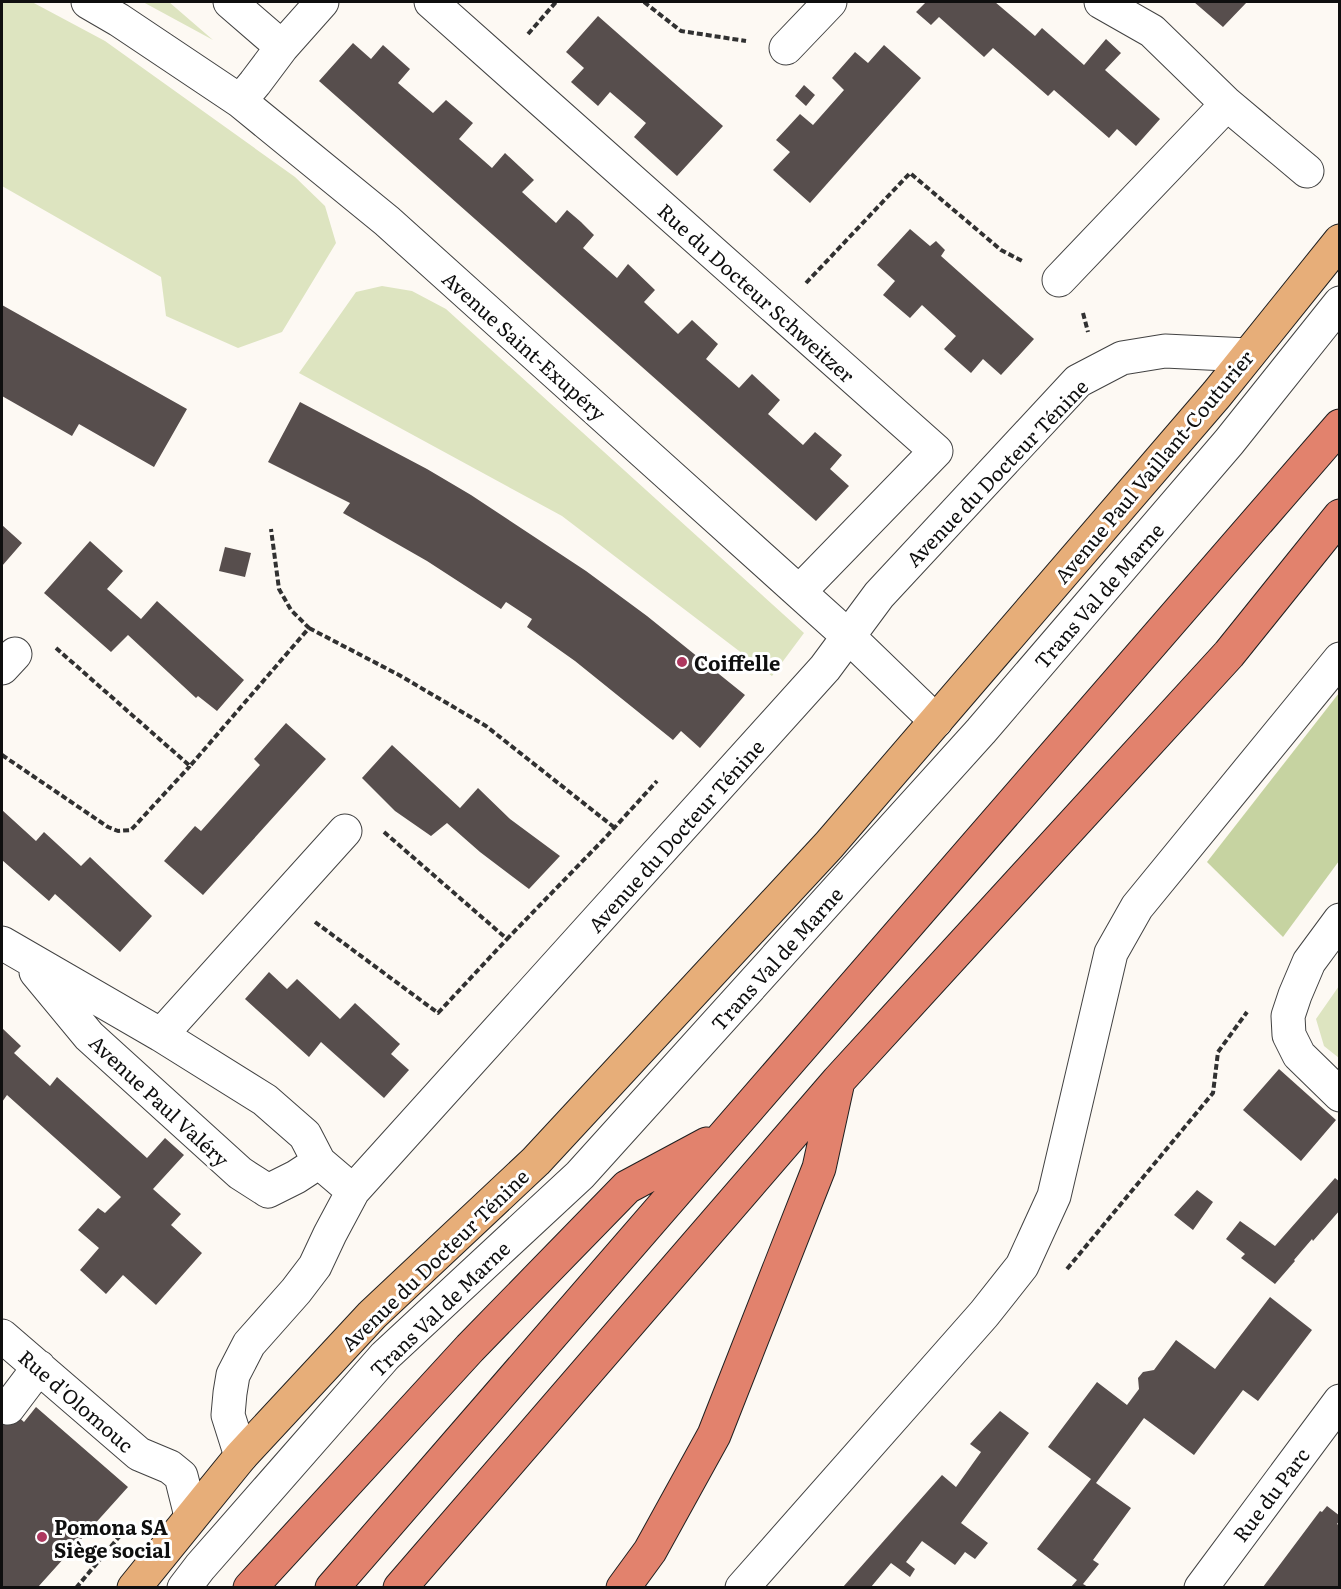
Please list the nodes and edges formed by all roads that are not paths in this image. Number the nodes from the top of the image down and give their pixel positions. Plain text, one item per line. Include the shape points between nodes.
1 (88, 2) edge
2 (230, 2) edge
3 (322, 2) edge
4 (431, 2) edge
5 (830, 2) edge
6 (1101, 2) edge
7 (282, 47) junction
8 (786, 48) road end
9 (240, 101) junction
10 (1227, 104) junction
11 (1307, 171) dead end
12 (1340, 241) edge
13 (1064, 274) road end
14 (1340, 303) edge
15 (1248, 355) junction
16 (1340, 426) edge
17 (1340, 516) edge
18 (800, 592) junction
19 (848, 636) junction
20 (1340, 659) edge
21 (964, 688) joint
22 (936, 721) junction
23 (345, 831) road end
24 (1340, 920) edge
25 (12, 949) edge
26 (161, 1035) junction
27 (838, 1081) junction
28 (1340, 1095) edge
29 (724, 1135) junction
30 (320, 1162) junction
31 (353, 1191) junction
32 (2, 1336) edge
33 (39, 1367) junction
34 (1340, 1401) edge
35 (8, 1408) dead end
36 (241, 1456) junction
37 (191, 1516) junction
38 (134, 1587) edge
39 (184, 1587) edge
40 (250, 1587) edge
41 (332, 1587) edge
42 (400, 1587) edge
43 (623, 1587) edge
44 (742, 1587) edge
45 (1201, 1587) edge

1 - 9 street, Avenue Saint-Exupéry
2 - 7 street
3 - 7 street
4 - 18 street, Rue du Docteur Schweitzer via 936,451
5 - 8 street
6 - 10 street via 1152,31
7 - 9 street
9 - 18 street, Avenue Saint-Exupéry via 387,221
10 - 11 street
10 - 13 street
12 - 15 main road, Avenue Paul Vaillant-Couturier
14 - 39 street, Trans Val de Marne via 1229,442 973,740 580,1175 385,1356
15 - 19 street, Avenue du Docteur Ténine via 1165,351 1122,358 1078,381 879,595
15 - 21 main road, Avenue Paul Vaillant-Couturier
16 - 29 highway
17 - 27 highway via 1228,654
18 - 19 street, Avenue Saint-Exupéry
19 - 22 street, Avenue Saint-Exupéry
19 - 31 street, Avenue du Docteur Ténine via 825,668
20 - 44 street via 1137,907 1111,953 1054,1196 1022,1266
21 - 22 main road, Avenue du Docteur Ténine
22 - 36 main road, Avenue du Docteur Ténine via 829,845 536,1161 372,1315
23 - 26 street
24 - 28 street via 1309,962 1288,1016 1289,1035 1299,1055
25 - 26 street, Avenue Paul Valéry
25 - 30 street, Avenue Paul Valéry via 89,1036 240,1173 268,1191
26 - 30 street, Avenue Paul Valéry via 265,1100 305,1135
27 - 42 highway
27 - 43 highway via 819,1168 714,1435 650,1551
29 - 40 highway via 627,1187 470,1348
29 - 41 highway
30 - 31 street, Avenue Paul Valéry
31 - 36 street, Avenue du Docteur Ténine via 315,1266 249,1344 233,1375 228,1415
32 - 33 street, Rue d'Olomouc
33 - 35 street
33 - 37 street, Rue d'Olomouc via 139,1454 181,1476
34 - 45 street, Rue du Parc
36 - 37 main road, Avenue du Docteur Ténine
37 - 38 main road, Avenue du Docteur Ténine

